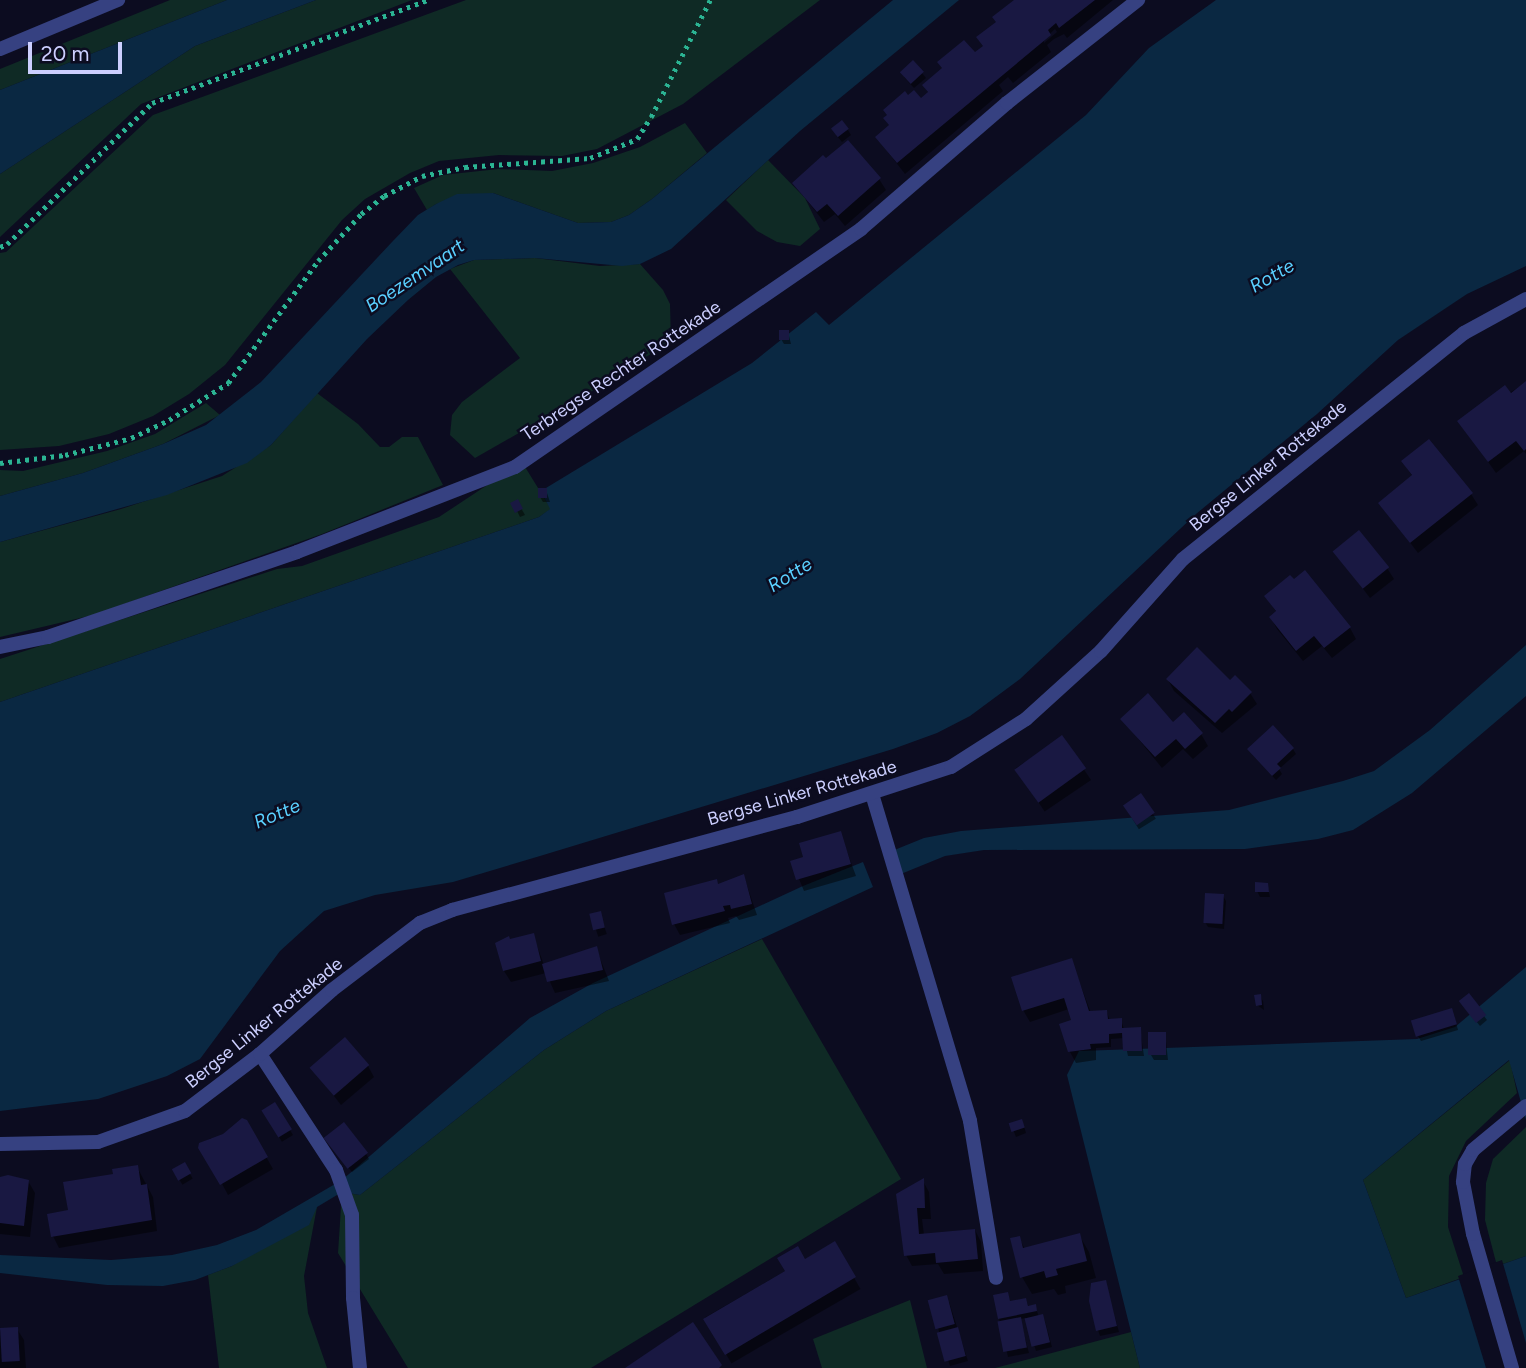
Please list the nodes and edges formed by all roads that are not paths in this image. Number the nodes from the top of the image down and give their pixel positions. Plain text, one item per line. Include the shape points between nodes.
1 (118, 0) edge
2 (1138, 0) edge
3 (0, 49) edge
4 (1526, 299) edge
5 (0, 647) edge
6 (872, 794) junction
7 (260, 1054) junction
8 (1522, 1110) edge
9 (0, 1144) edge
10 (996, 1278) dead end
11 (360, 1368) edge
12 (1512, 1368) edge

1 - 3 street
2 - 5 street, Terbregse Rechter Rottekade via 1082,41 860,229 515,467 297,551 48,637
4 - 6 street, Bergse Linker Rottekade via 1464,333 1183,559 1101,650 1026,719 951,767
6 - 7 street, Bergse Linker Rottekade via 430,918 332,990
6 - 10 street via 970,1121
7 - 9 street, Bergse Linker Rottekade via 186,1111 98,1142
7 - 11 street via 336,1170 352,1215
8 - 12 street via 1473,1150 1463,1182 1473,1234

